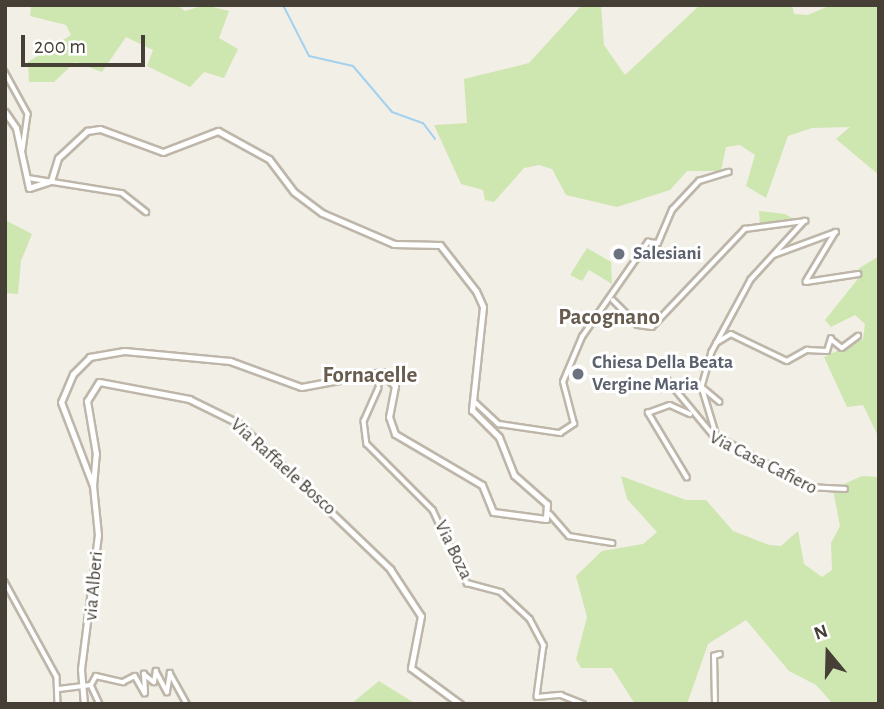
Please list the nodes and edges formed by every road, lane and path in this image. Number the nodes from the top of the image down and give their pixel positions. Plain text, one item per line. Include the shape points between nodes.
1 (5, 72) edge
2 (5, 112) edge
3 (729, 172) dead end
4 (47, 184) junction
5 (146, 212) dead end
6 (772, 255) junction
7 (858, 274) dead end
8 (613, 300) junction
9 (858, 336) dead end
10 (716, 343) junction
11 (376, 371) junction
12 (667, 380) dead end
13 (702, 387) junction
14 (472, 400) junction
15 (720, 402) dead end
16 (690, 414) junction
17 (716, 435) junction
18 (687, 478) dead end
19 (93, 486) junction
20 (845, 489) dead end
21 (550, 514) junction
22 (612, 543) dead end
23 (5, 582) edge
24 (720, 653) dead end
25 (80, 685) junction
26 (91, 685) junction
27 (59, 689) junction
28 (58, 704) edge
29 (84, 704) edge
30 (100, 704) edge
31 (187, 704) edge
32 (460, 704) edge
33 (583, 704) edge
34 (715, 704) edge

1 - 4 street via 28,114 23,144 27,177
2 - 4 street via 16,128 25,184
3 - 8 street via 694,185 684,204 672,210 658,243 648,242 614,289
4 - 5 street via 122,193
4 - 14 street via 58,158 87,131 163,152 224,133 269,159 294,192 322,213 394,244 440,245 483,307
6 - 7 street via 836,232 806,282
6 - 8 street via 805,221 745,229 652,327 638,325
6 - 10 street
8 - 14 street via 582,337 563,382 574,419 568,429 499,424
9 - 10 street via 842,348 831,339 827,351 807,350 787,361 731,334
10 - 13 street
11 - 19 street via 301,387 230,361 143,349 90,357 73,374 61,402
11 - 21 street via 395,386 389,417 395,434 482,485 494,512 542,519
11 - 33 street, Via Boza via 379,386 364,421 367,444 433,510 467,583 501,592 530,619 544,645 537,697 561,695
12 - 16 street, Via Casa Cafiero
13 - 15 street
13 - 17 street
14 - 21 street via 472,410 499,437 514,475 543,498
16 - 17 street, Via Casa Cafiero via 719,443
16 - 18 street via 670,405 648,413
17 - 20 street, Via Casa Cafiero via 808,487
19 - 25 street, via Alberi via 97,547
19 - 32 street, Via Raffaele Bosco via 96,454 87,401 99,382 189,399 238,423 390,569 421,615 411,668
21 - 22 street via 569,536
23 - 27 street
24 - 34 street via 714,656
25 - 26 street
25 - 27 street
25 - 29 street, via Alberi
26 - 30 street
26 - 31 street via 96,676 123,682 135,677 145,693 144,674 156,682 156,671 167,692 170,673
27 - 28 street

